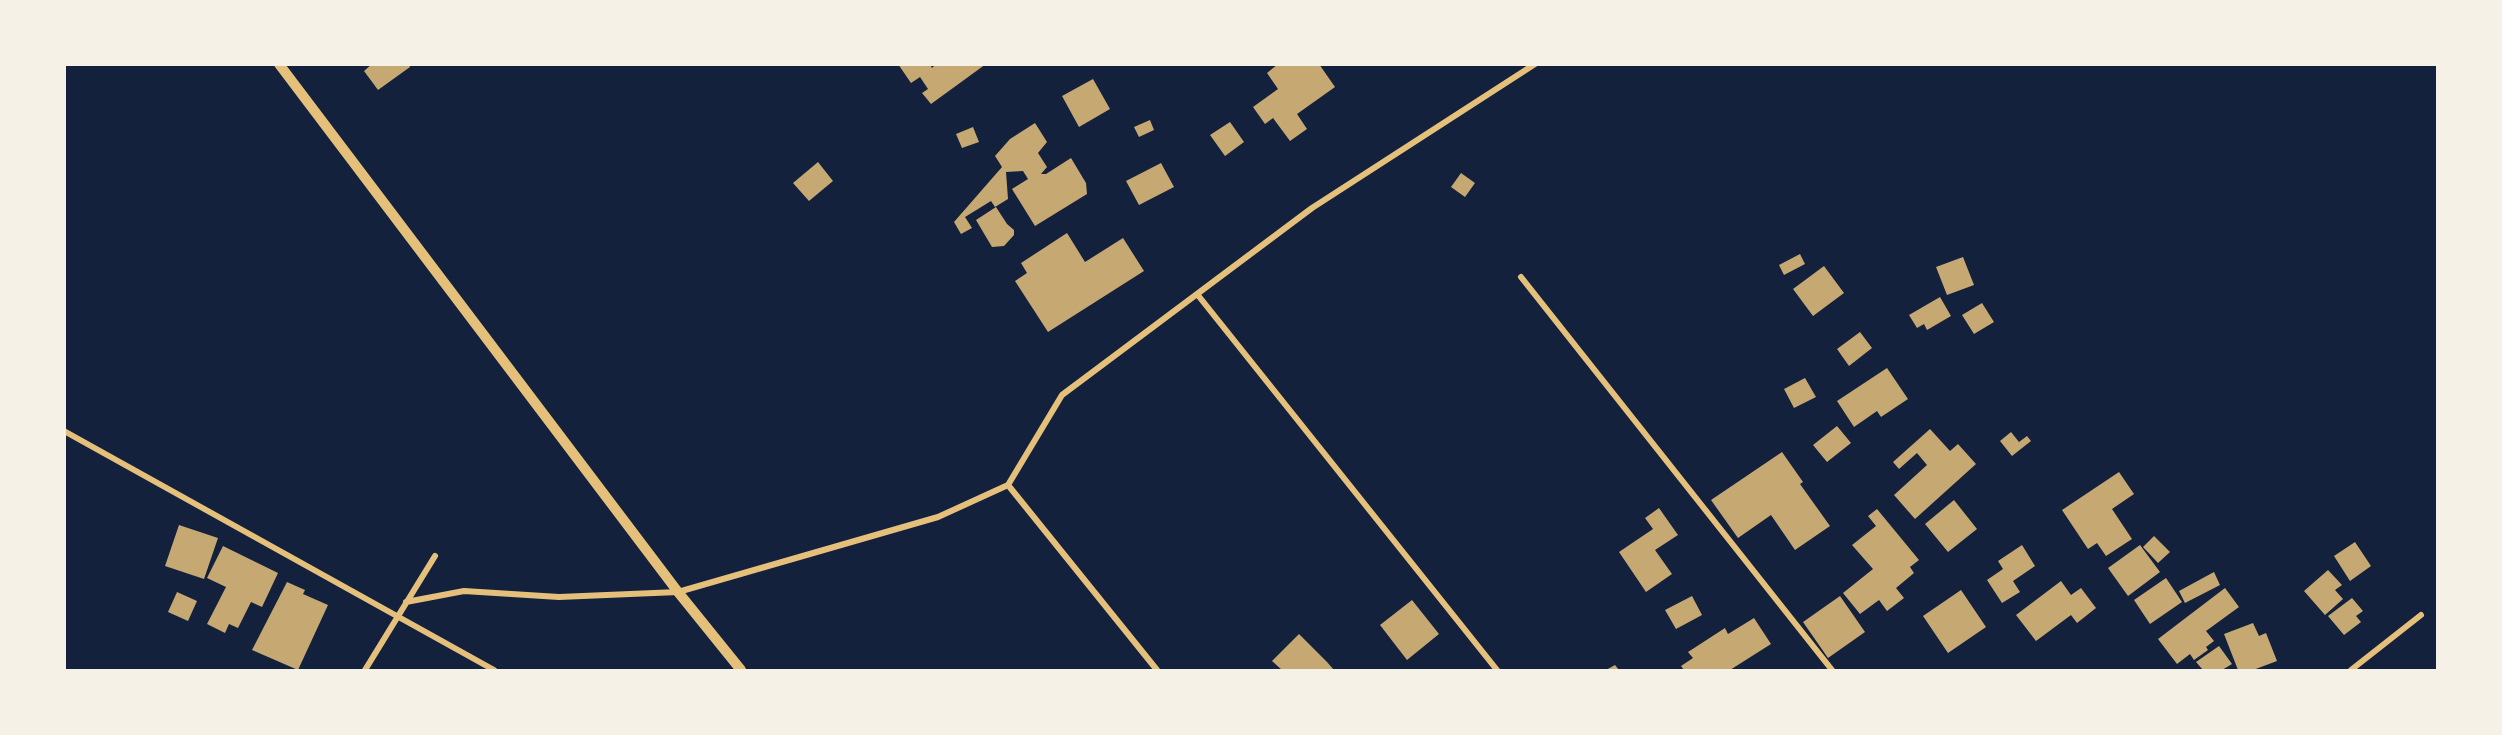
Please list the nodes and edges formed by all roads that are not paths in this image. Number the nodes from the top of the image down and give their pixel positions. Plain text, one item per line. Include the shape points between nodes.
1 (279, 64) edge
2 (1535, 64) edge
3 (1521, 277) dead end
4 (1197, 294) junction
5 (64, 431) edge
6 (1008, 485) junction
7 (435, 556) dead end
8 (678, 592) junction
9 (406, 602) junction
10 (2421, 615) dead end
11 (398, 617) junction
12 (365, 670) edge
13 (494, 670) edge
14 (741, 670) edge
15 (1157, 670) edge
16 (1497, 670) edge
17 (1832, 670) edge
18 (2351, 670) edge

1 - 8 street
2 - 4 street via 1312,208
3 - 17 street
4 - 6 street via 1062,395
4 - 16 street
5 - 11 street
6 - 8 street via 938,517
6 - 15 street
7 - 9 street
8 - 9 street via 560,597 464,591
8 - 14 street
9 - 11 street
10 - 18 street
11 - 12 street
11 - 13 street

